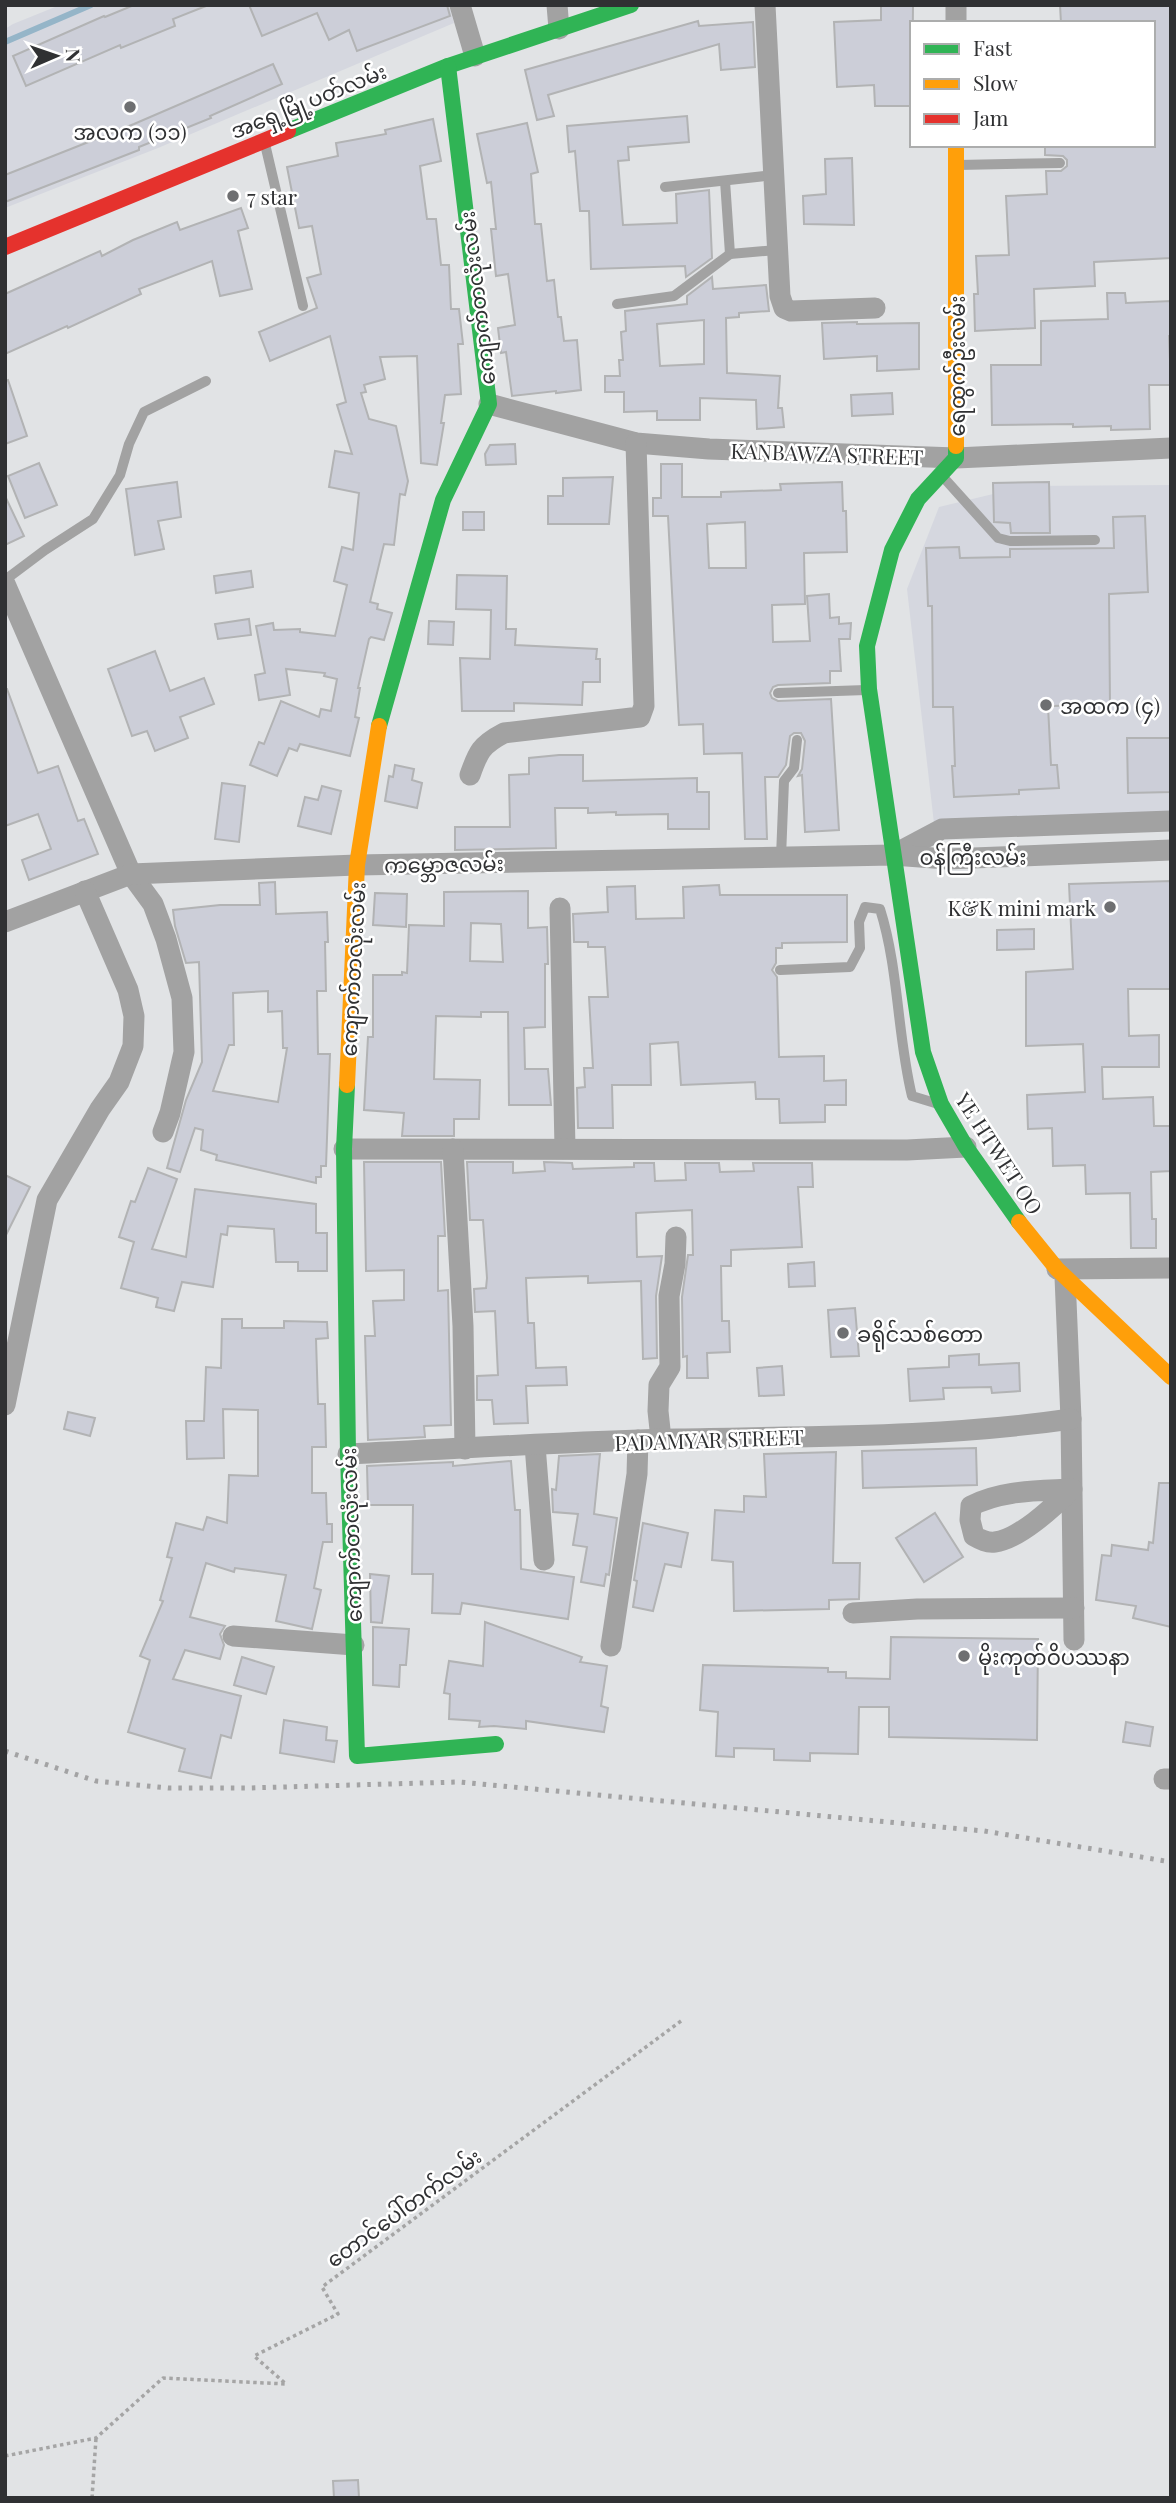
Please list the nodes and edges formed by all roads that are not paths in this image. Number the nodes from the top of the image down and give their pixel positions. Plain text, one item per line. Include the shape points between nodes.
1 (460, 5) edge
2 (557, 5) edge
3 (631, 5) edge
4 (765, 5) edge
5 (559, 29) junction
6 (475, 56) junction
7 (448, 66) junction
8 (264, 141) junction
9 (956, 147) edge
10 (1060, 163) dead end
11 (956, 165) junction
12 (774, 175) junction
13 (725, 181) junction
14 (665, 187) dead end
15 (5, 247) edge
16 (777, 250) junction
17 (730, 254) junction
18 (617, 304) dead end
19 (303, 306) dead end
20 (875, 307) dead end
21 (205, 381) dead end
22 (489, 404) junction
23 (636, 443) junction
24 (1171, 448) edge
25 (957, 458) junction
26 (942, 475) junction
27 (1095, 540) dead end
28 (5, 582) edge
29 (869, 690) junction
30 (778, 693) dead end
31 (797, 740) dead end
32 (470, 775) dead end
33 (1171, 821) edge
34 (1171, 850) edge
35 (893, 855) junction
36 (780, 857) junction
37 (357, 865) junction
38 (131, 874) junction
39 (85, 891) junction
40 (559, 908) dead end
41 (5, 922) edge
42 (780, 970) dead end
43 (941, 1104) junction
44 (163, 1132) dead end
45 (966, 1147) junction
46 (565, 1148) junction
47 (344, 1149) junction
48 (453, 1149) junction
49 (676, 1237) dead end
50 (1165, 1271) edge
51 (1061, 1273) junction
52 (1171, 1377) edge
53 (5, 1405) edge
54 (1071, 1419) junction
55 (661, 1439) junction
56 (638, 1440) junction
57 (535, 1445) junction
58 (464, 1449) junction
59 (348, 1454) junction
60 (544, 1560) dead end
61 (1074, 1608) junction
62 (853, 1613) dead end
63 (233, 1636) dead end
64 (1074, 1640) dead end
65 (354, 1646) junction
66 (611, 1646) dead end
67 (496, 1744) dead end

1 - 6 street
2 - 5 street
3 - 5 street, အရှေ့မြို့ပတ်လမ်း
4 - 12 street
5 - 6 street, အရှေ့မြို့ပတ်လမ်း
6 - 7 street, အရှေ့မြို့ပတ်လမ်း
7 - 8 street, အရှေ့မြို့ပတ်လမ်း
7 - 22 street, ကျောက်တလုံးလမ်း
8 - 15 street, အရှေ့မြို့ပတ်လမ်း
8 - 19 lane
9 - 11 street, ရေထွက်ဦးလမ်း
10 - 11 lane
11 - 25 street, ရေထွက်ဦးလမ်း
12 - 13 lane
12 - 16 street
13 - 14 lane
13 - 17 lane
16 - 17 lane
16 - 20 street via 780,296 791,312
17 - 18 lane via 674,296
21 - 28 lane via 144,412 120,475 93,519
22 - 23 street, KANBAWZA STREET
22 - 37 street, ကျောက်တလုံးလမ်း via 439,513 377,732
23 - 25 street, KANBAWZA STREET
23 - 32 street via 644,706 640,717 504,733 479,751
24 - 25 street, KANBAWZA STREET
25 - 26 street, ရေထွက်ဦးလမ်း
26 - 27 lane via 998,538
26 - 29 street, ရေထွက်ဦးလမ်း via 918,499 892,550 867,646
28 - 38 street
29 - 30 lane
29 - 35 street, ရေထွက်ဦးလမ်း
31 - 36 lane via 794,768 784,781
33 - 35 street, ဝန်ကြီးလမ်း via 942,829
34 - 35 street, ဝန်ကြီးလမ်း via 947,859
35 - 36 street, ကမ္ဘောဇလမ်း
35 - 43 street, YE HTWET OO via 923,1052
36 - 37 street, ကမ္ဘောဇလမ်း
37 - 38 street, ကမ္ဘောဇလမ်း
37 - 47 street, ကျောက်တလုံးလမ်း
38 - 39 street, ကမ္ဘောဇလမ်း
38 - 44 street via 153,904 182,998 184,1052
39 - 41 street, ကမ္ဘောဇလမ်း
39 - 53 street via 128,990 134,1016 133,1046 120,1082 47,1200
40 - 46 street
42 - 43 lane via 850,967 860,948 859,922 865,907 880,909 912,1096
43 - 45 street, YE HTWET OO
45 - 46 street
45 - 51 street, YE HTWET OO
46 - 48 street
47 - 48 street
47 - 59 street, ကျောက်တလုံးလမ်း
48 - 58 street via 463,1326
49 - 55 street via 669,1296 670,1367 659,1385
50 - 51 street
51 - 52 street, YE HTWET OO
51 - 54 street
54 - 55 street, PADAMYAR STREET via 999,1428
54 - 61 street
55 - 56 street, PADAMYAR STREET
56 - 57 street, PADAMYAR STREET
56 - 66 street
57 - 58 street, PADAMYAR STREET
57 - 60 street
58 - 59 street, PADAMYAR STREET
59 - 65 street, ကျောက်တလုံးလမ်း
61 - 62 street
61 - 64 street
63 - 65 street
65 - 67 street, ကျောက်တလုံးလမ်း via 357,1756

